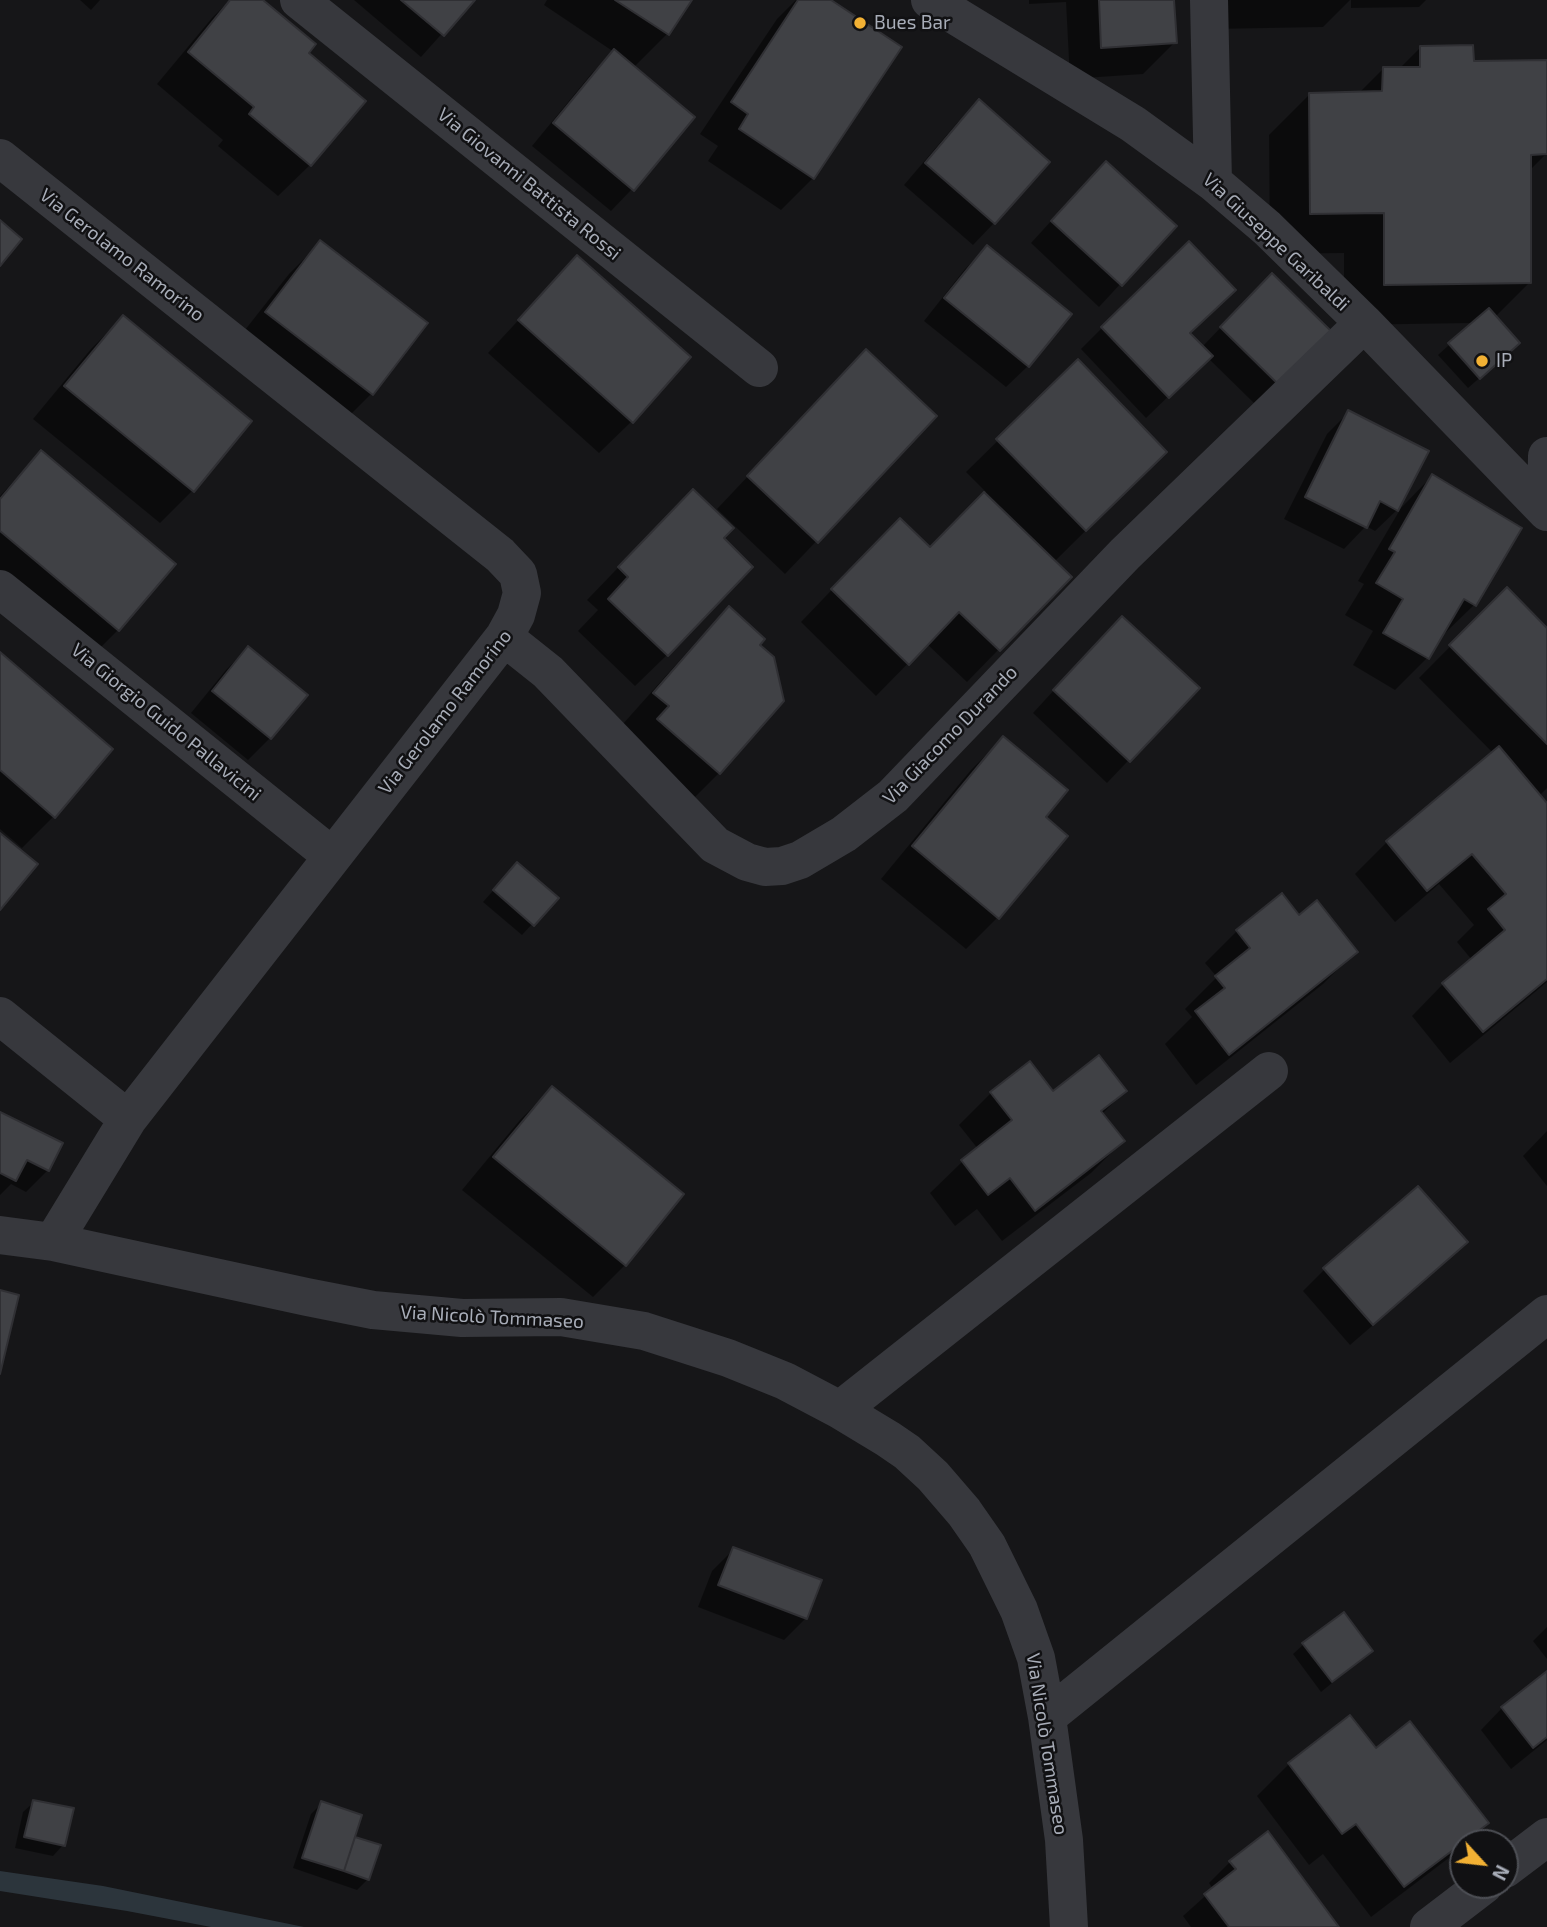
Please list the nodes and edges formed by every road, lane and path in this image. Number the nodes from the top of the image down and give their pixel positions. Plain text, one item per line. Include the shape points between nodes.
1 (299, 0) edge
2 (930, 0) edge
3 (1209, 0) edge
4 (0, 158) edge
5 (1213, 182) junction
6 (1364, 323) junction
7 (760, 368) dead end
8 (1547, 456) edge
9 (1547, 511) edge
10 (0, 589) edge
11 (504, 637) junction
12 (332, 856) junction
13 (0, 1016) edge
14 (1269, 1071) dead end
15 (128, 1119) junction
16 (0, 1235) edge
17 (52, 1242) junction
18 (1547, 1314) edge
19 (840, 1410) junction
20 (1047, 1717) junction
21 (1547, 1837) edge
22 (1519, 1858) edge
23 (1466, 1899) edge
24 (1069, 1927) edge
25 (1429, 1927) edge

1 - 7 street, Via Giovanni Battista Rossi
2 - 5 street, Via Giuseppe Garibaldi via 1151,136
3 - 5 street
4 - 11 street, Via Gerolamo Ramorino via 500,555 517,574 522,593
5 - 6 street, Via Giuseppe Garibaldi
6 - 9 street, Via Giuseppe Garibaldi
6 - 11 street, Via Giacomo Durando via 1125,554 893,796 844,834 800,860 765,867 715,845 548,672
8 - 9 street
10 - 12 street, Via Giorgio Guido Pallavicini
11 - 12 street, Via Gerolamo Ramorino
12 - 15 street, Via Gerolamo Ramorino
13 - 15 street
14 - 19 street
15 - 17 street, Via Gerolamo Ramorino
16 - 17 street, Via Nicolò Tommaseo
17 - 19 street, Via Nicolò Tommaseo via 384,1311 462,1318 561,1317 644,1331 739,1362
18 - 20 street
19 - 20 street, Via Nicolò Tommaseo via 920,1464 987,1545 1036,1658
20 - 24 street, Via Nicolò Tommaseo via 1064,1840
21 - 22 street
23 - 25 street

